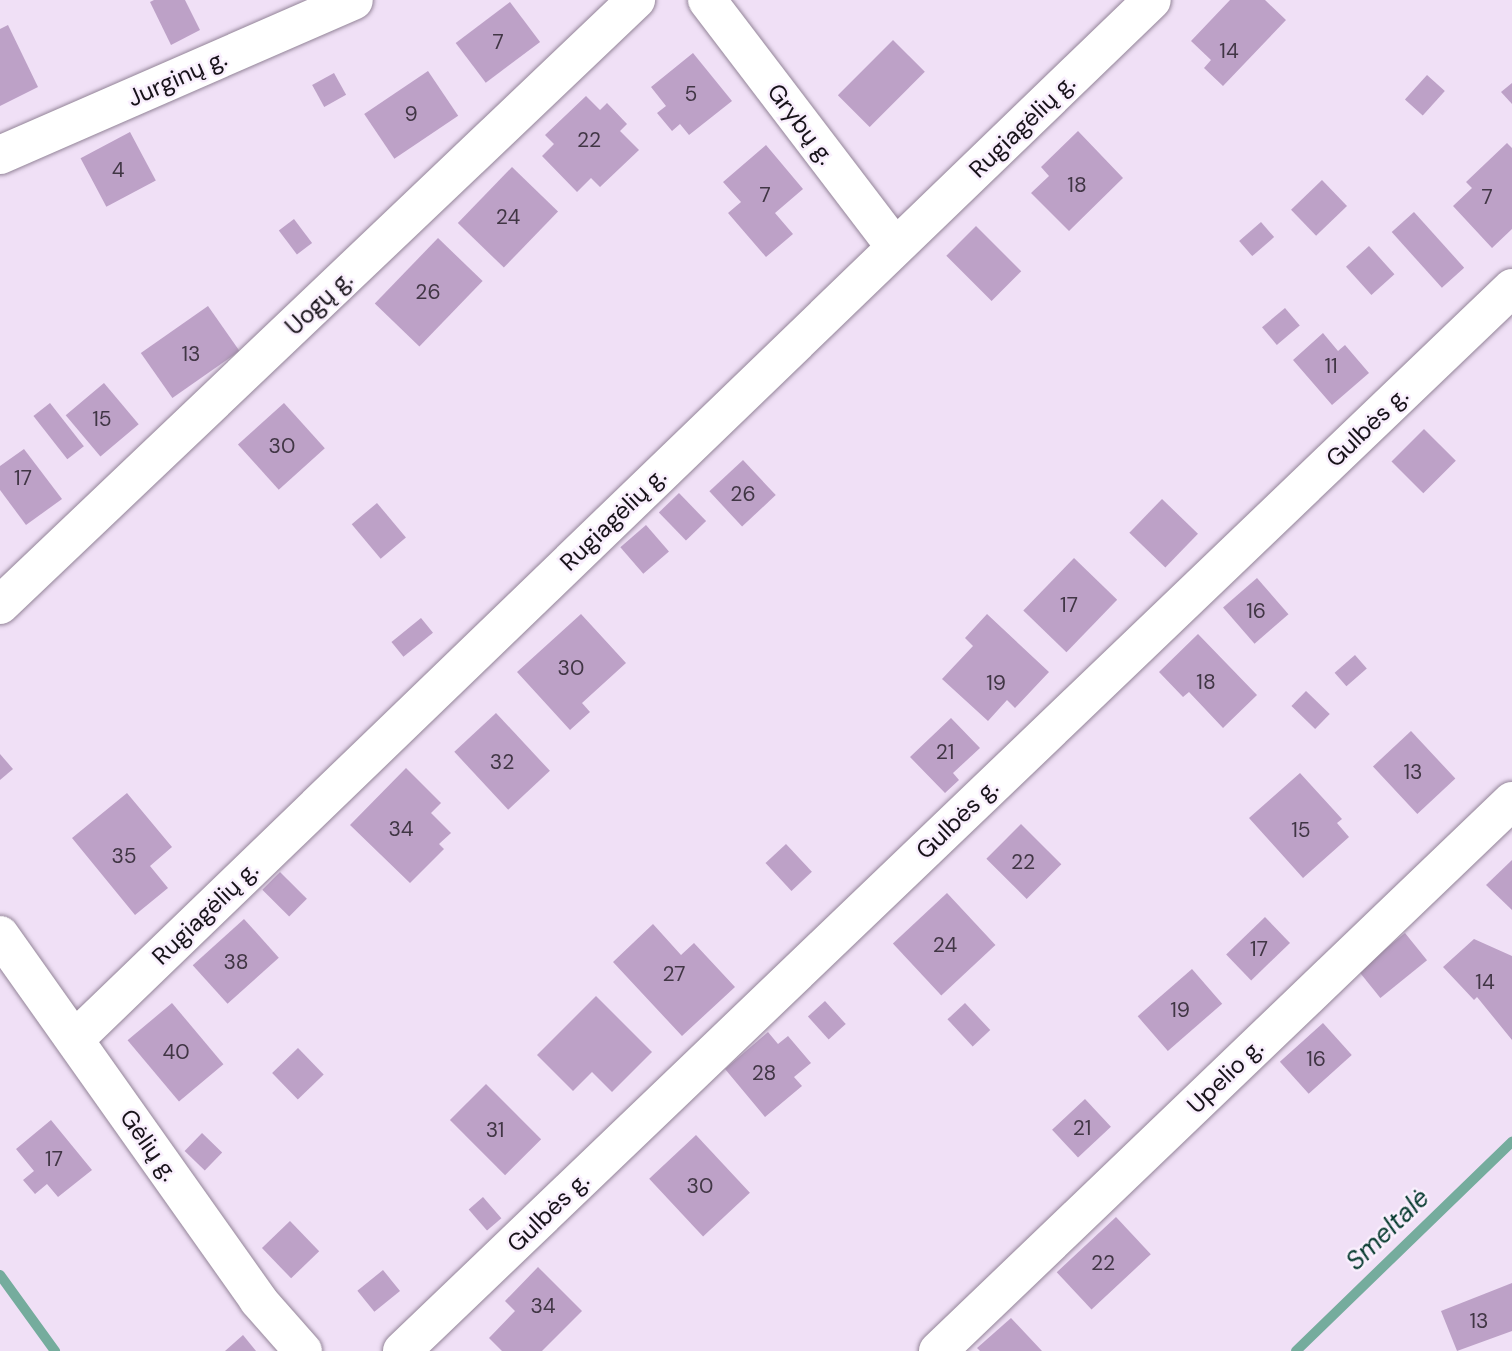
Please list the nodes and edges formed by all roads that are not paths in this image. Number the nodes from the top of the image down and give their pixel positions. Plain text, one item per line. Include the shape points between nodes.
1 (354, 0) edge
2 (636, 0) edge
3 (707, 0) edge
4 (1152, 0) edge
5 (0, 155) edge
6 (895, 247) junction
7 (1512, 288) edge
8 (0, 605) edge
9 (1512, 801) edge
10 (0, 935) edge
11 (75, 1039) junction
12 (303, 1351) edge
13 (402, 1351) edge
14 (938, 1351) edge

1 - 5 street, Jurginų g.
2 - 8 street, Uogų g.
3 - 6 street, Grybų g.
4 - 6 street, Rugiagėlių g.
6 - 11 street, Rugiagėlių g.
7 - 13 street, Gulbės g.
9 - 14 street, Upelio g.
10 - 11 street, Gėlių g.
11 - 12 street, Gėlių g. via 258,1300

